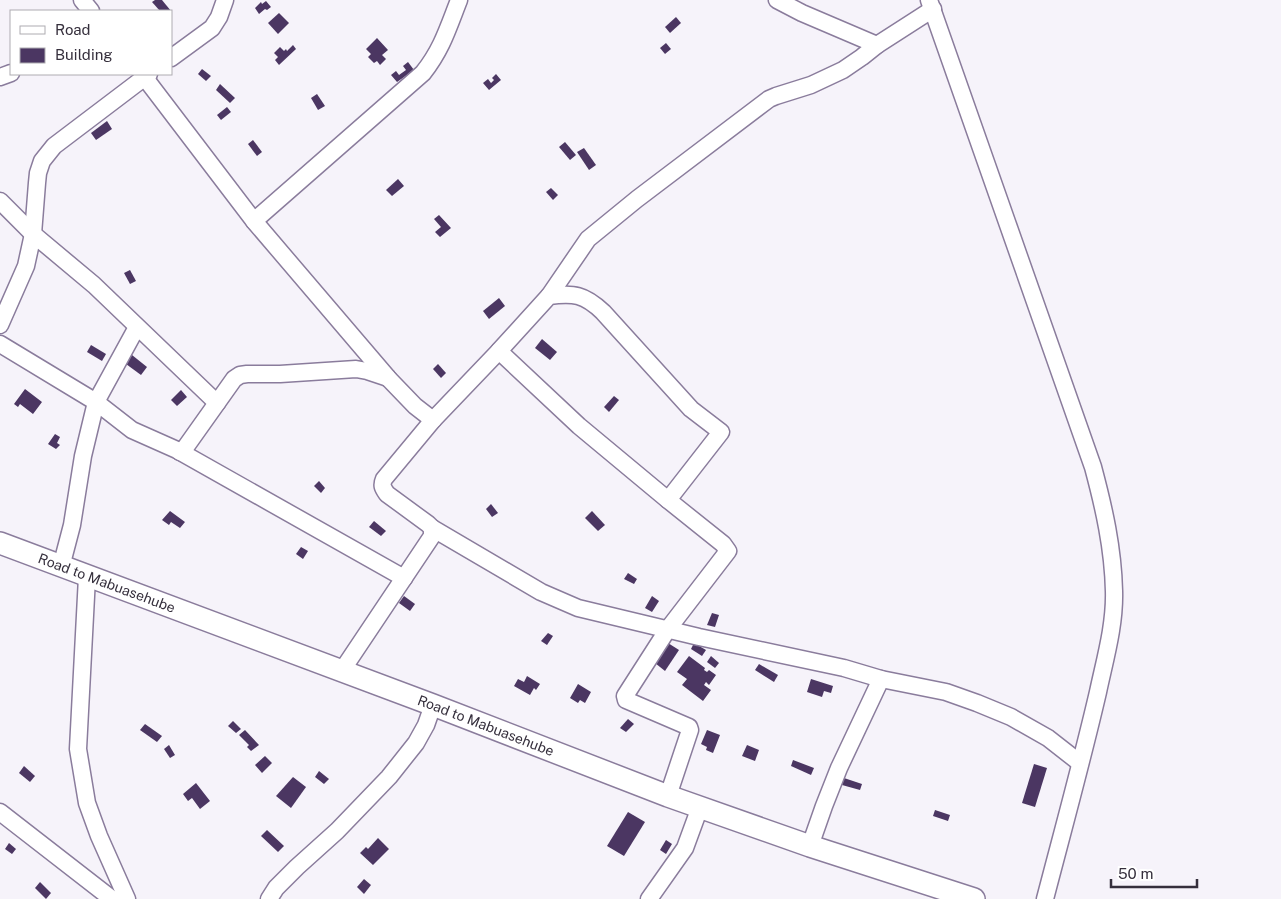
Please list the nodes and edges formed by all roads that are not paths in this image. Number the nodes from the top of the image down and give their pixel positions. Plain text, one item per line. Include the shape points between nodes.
1 (225, 0) edge
2 (459, 0) edge
3 (777, 0) edge
4 (931, 4) edge
5 (877, 45) junction
6 (172, 57) edge
7 (145, 75) edge
8 (0, 201) edge
9 (254, 222) junction
10 (33, 234) junction
11 (549, 296) junction
12 (0, 325) edge
13 (137, 327) junction
14 (0, 344) edge
15 (499, 351) junction
16 (388, 378) junction
17 (96, 402) junction
18 (217, 403) junction
19 (433, 420) junction
20 (180, 452) junction
21 (668, 500) junction
22 (432, 528) junction
23 (0, 543) edge
24 (62, 567) junction
25 (87, 576) junction
26 (404, 578) junction
27 (668, 629) junction
28 (341, 672) junction
29 (881, 679) junction
30 (433, 705) junction
31 (1080, 763) junction
32 (668, 796) junction
33 (700, 807) junction
34 (0, 812) edge
35 (810, 846) junction
36 (95, 894) edge
37 (112, 899) edge
38 (127, 899) edge
39 (269, 899) edge
40 (649, 899) edge
41 (974, 899) edge
42 (1045, 899) edge

1 - 6 street via 212,28
2 - 9 street via 444,40 423,73
3 - 5 street
4 - 5 street
4 - 31 street via 1093,467 1112,549 1114,593 1111,629
5 - 11 street via 856,62 827,78 772,97 636,199 588,239
7 - 9 street
7 - 10 street via 48,152 38,172
8 - 10 street
9 - 16 street
10 - 12 street via 26,266
10 - 13 street via 94,285
11 - 15 street
11 - 21 street via 566,294 589,300 691,409 721,432
13 - 17 street
13 - 18 street
14 - 17 street
15 - 19 street
15 - 21 street via 579,426
16 - 18 street via 356,369 240,375
16 - 19 street
17 - 20 street via 132,430
17 - 24 street
18 - 20 street
19 - 22 street via 382,484 387,494
20 - 26 street
21 - 27 street via 728,551
22 - 26 street via 430,540
22 - 27 street via 541,592 578,608
23 - 24 main road, Road to Mabuasehube
24 - 25 main road, Road to Mabuasehube
25 - 28 main road, Road to Mabuasehube
25 - 38 street via 78,750 87,803
26 - 28 street
27 - 29 street
27 - 32 street via 625,696 626,700 689,727
28 - 30 main road, Road to Mabuasehube
29 - 31 street via 946,692 1011,717
29 - 35 street via 839,768
30 - 32 main road, Road to Mabuasehube
30 - 39 street via 416,743 388,777 276,888
31 - 42 street
32 - 33 main road, Road to Mabuasehube
33 - 35 main road, Road to Mabuasehube
33 - 40 street via 685,848
34 - 36 street
35 - 41 main road, Road to Mabuasehube
36 - 37 street

